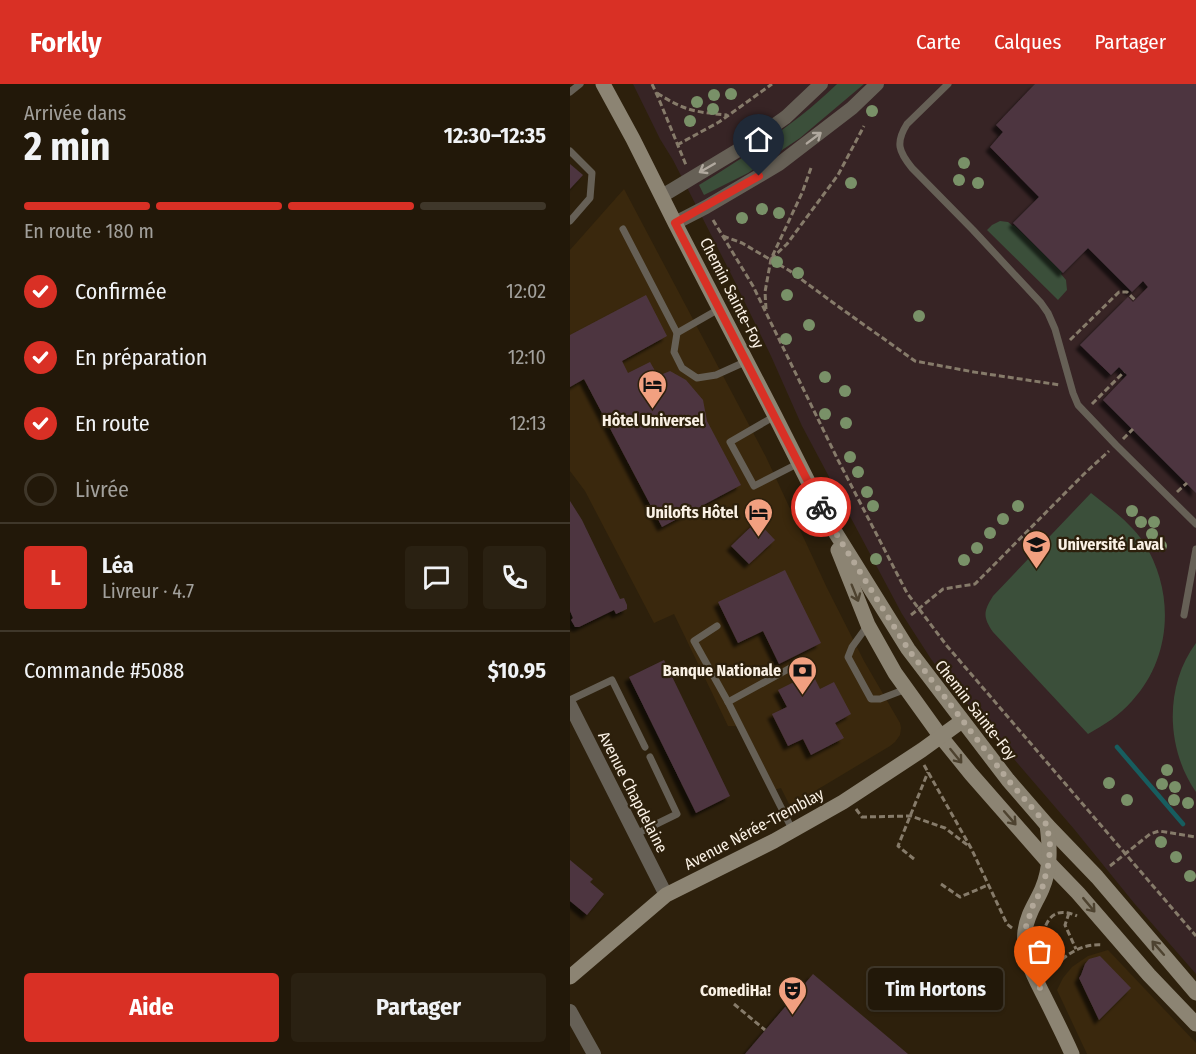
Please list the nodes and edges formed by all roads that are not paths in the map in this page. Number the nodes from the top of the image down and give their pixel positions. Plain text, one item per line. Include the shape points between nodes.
1 (580, 84) edge
2 (603, 84) edge
3 (821, 84) edge
4 (877, 84) edge
5 (948, 84) edge
6 (570, 92) edge
7 (570, 151) edge
8 (662, 196) junction
9 (570, 221) edge
10 (675, 223) junction
11 (623, 229) dead end
12 (720, 309) junction
13 (677, 333) junction
14 (747, 361) junction
15 (775, 416) junction
16 (799, 463) junction
17 (827, 519) junction
18 (1196, 525) edge
19 (1196, 549) edge
20 (1184, 615) dead end
21 (868, 625) junction
22 (717, 626) dead end
23 (792, 667) dead end
24 (906, 689) junction
25 (570, 700) edge
26 (728, 702) junction
27 (570, 705) edge
28 (962, 721) junction
29 (575, 728) edge
30 (941, 737) junction
31 (645, 747) dead end
32 (650, 757) dead end
33 (1051, 830) junction
34 (793, 831) junction
35 (636, 834) junction
36 (1049, 862) junction
37 (666, 895) junction
38 (570, 976) edge
39 (1196, 993) edge
40 (570, 1011) edge
41 (1196, 1024) edge
42 (594, 1054) edge
43 (1072, 1054) edge

1 - 6 lane
2 - 8 main road, Chemin Sainte-Foy
3 -> 8 street via 786,117 745,146
10 -> 4 street via 779,164
5 - 18 lane via 907,124 900,139 902,153 1041,303 1051,320 1075,398 1084,412
7 - 9 lane via 592,173 590,198
8 - 10 main road, Chemin Sainte-Foy
10 - 12 main road, Chemin Sainte-Foy
11 - 13 lane
12 - 13 lane
12 - 14 main road, Chemin Sainte-Foy
13 - 14 lane via 674,352 682,368 697,378 716,375
14 - 15 main road, Chemin Sainte-Foy
15 - 16 main road, Chemin Sainte-Foy
15 - 16 lane via 730,442 754,486
16 - 17 main road, Chemin Sainte-Foy
17 -> 21 main road, Chemin Sainte-Foy
17 - 28 main road, Chemin Sainte-Foy via 908,649
19 - 20 lane
21 - 24 main road, Chemin Sainte-Foy
21 - 24 lane via 848,657 862,686 871,699
22 - 26 lane via 694,641
23 - 26 lane
24 - 30 main road, Chemin Sainte-Foy
25 - 31 lane via 612,680
26 - 34 lane
27 - 29 street, Avenue Chapdelaine
28 - 30 main road, Avenue Nérée-Tremblay
28 - 33 main road, Chemin Sainte-Foy
29 - 35 street, Avenue Chapdelaine
30 - 34 main road, Avenue Nérée-Tremblay
30 -> 36 main road, Chemin Sainte-Foy
32 - 35 lane via 677,814
33 - 36 main road
39 -> 33 main road, Chemin Sainte-Foy
34 - 37 main road, Avenue Nérée-Tremblay
35 - 37 street, Avenue Chapdelaine
36 -> 41 main road, Chemin Sainte-Foy
36 - 43 main road via 1029,916 1024,945 1034,976
37 - 38 main road, Avenue Nérée-Tremblay
40 - 42 street

